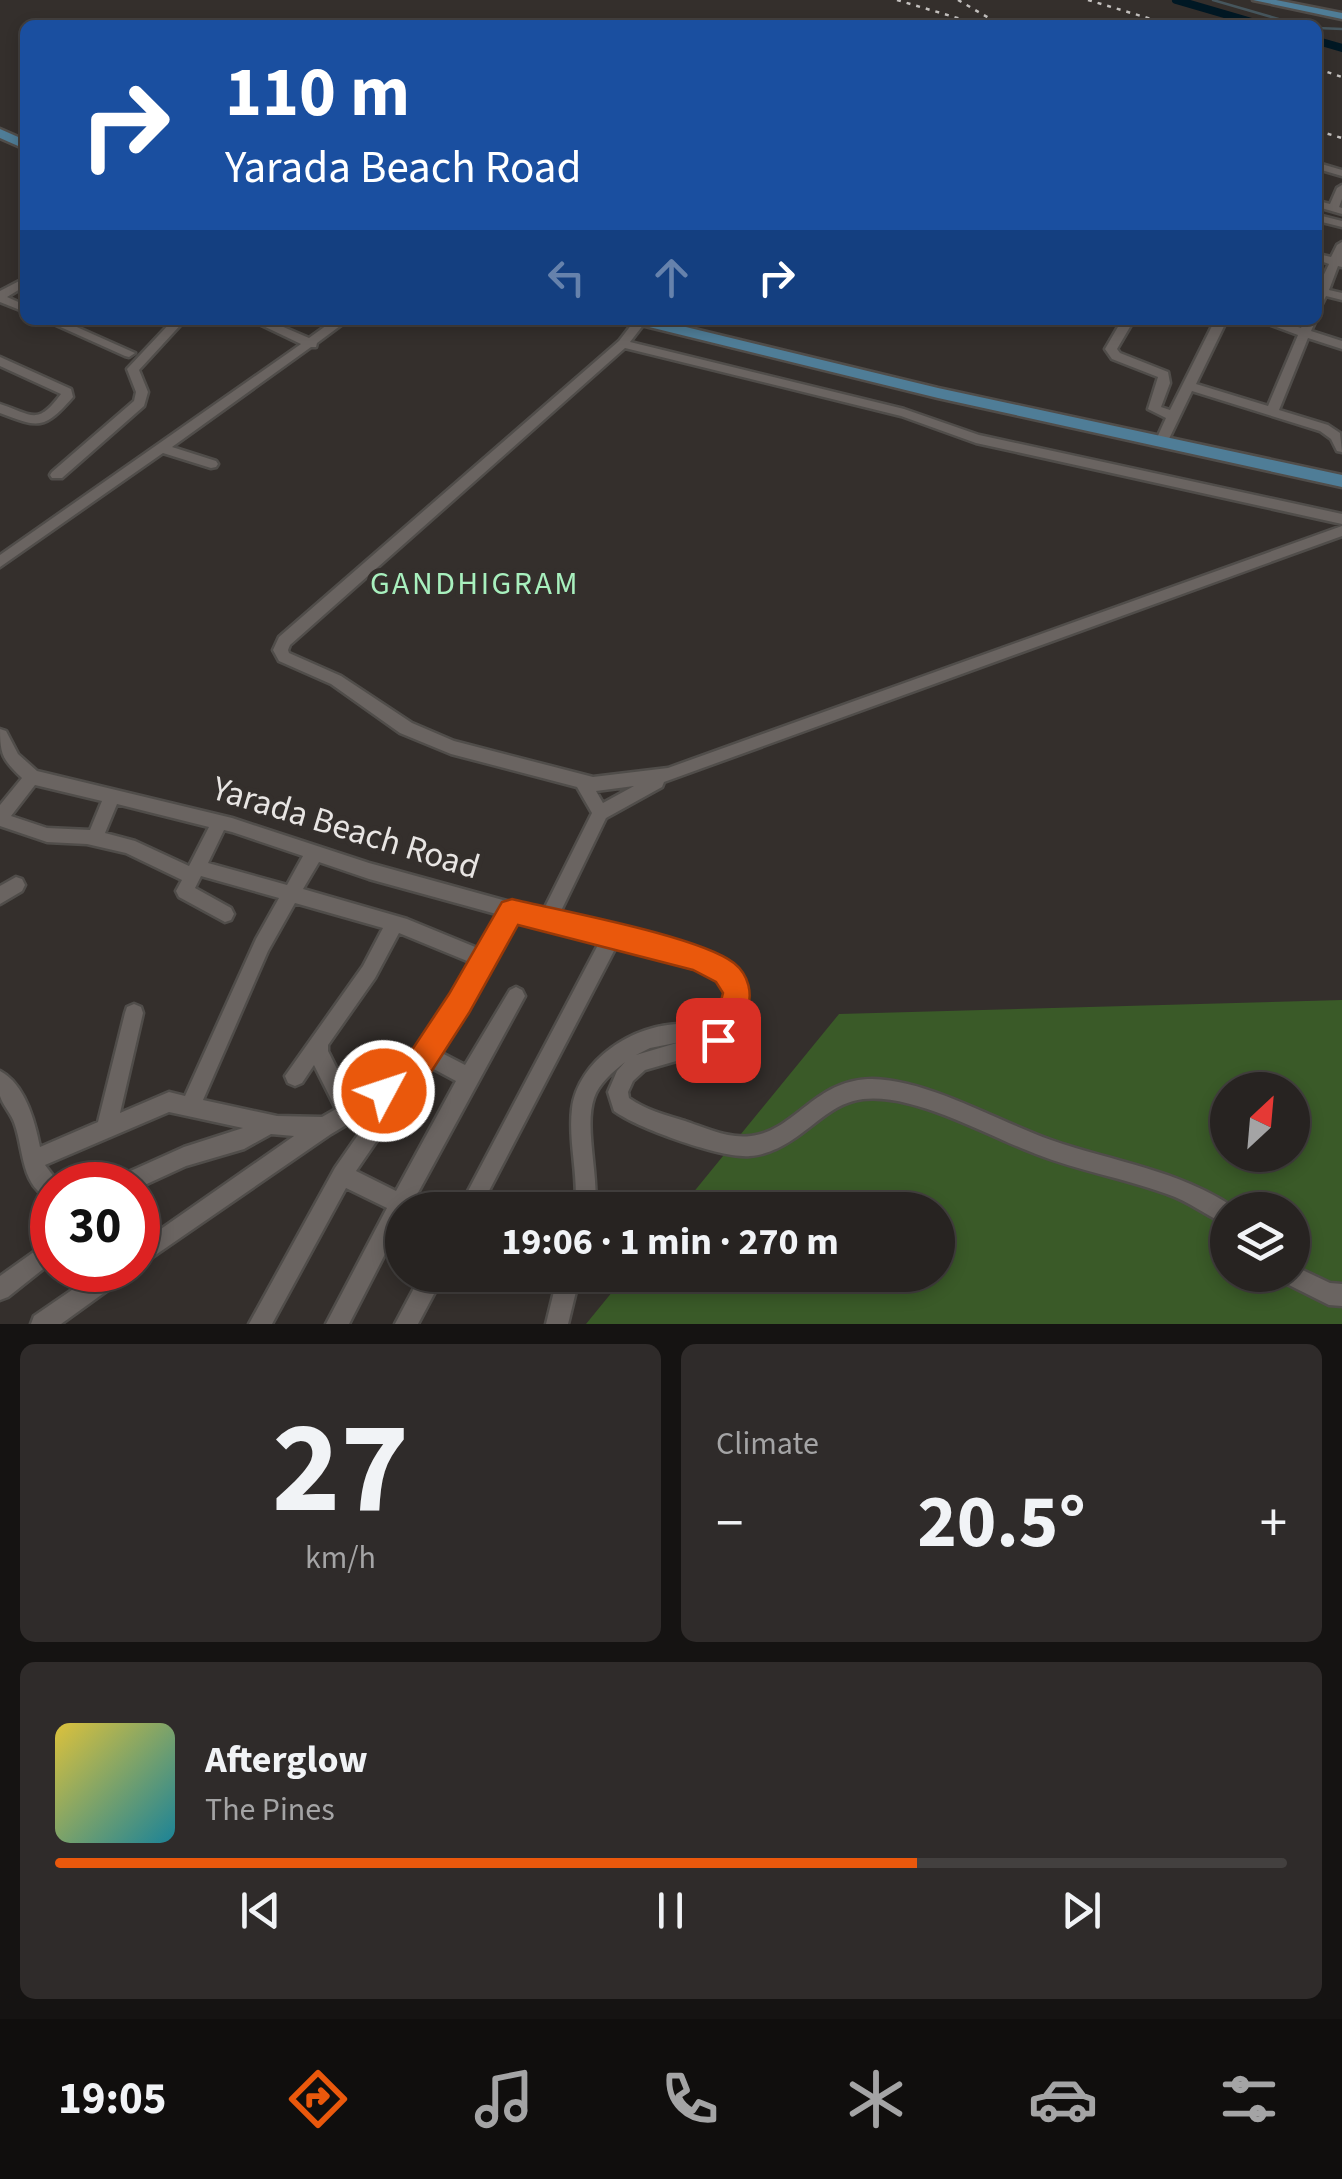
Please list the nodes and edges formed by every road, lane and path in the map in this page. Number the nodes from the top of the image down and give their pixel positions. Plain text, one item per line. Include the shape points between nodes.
1 (1263, 0) edge
2 (1342, 15) edge
3 (1342, 188) edge
4 (1338, 209) edge
5 (1342, 246) edge
6 (1338, 263) edge
7 (1322, 289) edge
8 (63, 325) edge
9 (174, 325) edge
10 (268, 325) edge
11 (336, 325) edge
12 (636, 325) edge
13 (668, 325) edge
14 (691, 325) edge
15 (1125, 325) edge
16 (1219, 325) edge
17 (1307, 326) edge
18 (717, 334) junction
19 (312, 344) junction
20 (622, 344) junction
21 (1342, 345) edge
22 (130, 353) dead end
23 (0, 360) edge
24 (1189, 386) junction
25 (0, 408) edge
26 (1272, 412) junction
27 (1167, 429) junction
28 (1340, 440) edge
29 (162, 448) junction
30 (211, 464) dead end
31 (1342, 472) edge
32 (57, 474) dead end
33 (1342, 481) edge
34 (1342, 519) edge
35 (1342, 531) edge
36 (0, 562) edge
37 (0, 736) edge
38 (668, 776) junction
39 (32, 777) junction
40 (582, 782) junction
41 (113, 796) junction
42 (600, 813) junction
43 (1, 814) edge
44 (220, 822) junction
45 (95, 838) junction
46 (315, 852) junction
47 (194, 871) junction
48 (16, 885) dead end
49 (0, 896) edge
50 (290, 896) junction
51 (512, 911) junction
52 (224, 914) dead end
53 (548, 920) junction
54 (395, 924) junction
55 (611, 938) junction
56 (485, 960) junction
57 (516, 996) dead end
58 (134, 1013) dead end
59 (718, 1040) junction
60 (319, 1042) junction
61 (425, 1055) junction
62 (295, 1076) dead end
63 (469, 1076) junction
64 (0, 1081) edge
65 (405, 1086) junction
66 (191, 1104) junction
67 (349, 1113) junction
68 (268, 1125) junction
69 (107, 1127) junction
70 (324, 1127) junction
71 (32, 1160) joint
72 (160, 1168) edge
73 (342, 1174) junction
74 (414, 1192) edge
75 (477, 1192) edge
76 (586, 1192) edge
77 (385, 1196) edge
78 (1210, 1202) edge
79 (160, 1242) edge
80 (385, 1244) edge
81 (30, 1266) edge
82 (1310, 1285) edge
83 (0, 1289) edge
84 (88, 1292) edge
85 (424, 1292) edge
86 (565, 1292) edge
87 (1342, 1294) edge
88 (42, 1324) edge
89 (260, 1324) edge
90 (337, 1324) edge
91 (406, 1324) edge
92 (557, 1324) edge

1 - 2 main road
3 - 4 street
5 - 6 street
6 - 7 street
8 - 22 street
9 - 32 street via 133,369 140,403
10 - 19 street
11 - 19 street
12 - 20 street
13 - 18 main road
14 - 18 main road
15 - 27 street via 1113,353 1164,375 1154,408
16 - 24 street
17 - 21 street
17 - 26 street
18 - 27 main road via 938,393
19 - 29 street
20 - 34 street via 904,412 976,440
20 - 40 street via 280,650 406,728
23 - 25 street via 67,392 54,412 34,421
24 - 26 street
24 - 27 street
26 - 28 street
27 - 31 main road
27 - 33 main road
29 - 30 street
29 - 36 street
35 - 38 street
37 - 39 street
38 - 40 street
38 - 42 street
39 - 41 street, Yarada Beach Road
39 - 43 street
40 - 42 street
41 - 44 street, Yarada Beach Road
41 - 45 street
42 - 53 street
43 - 45 street via 47,835
44 - 46 street, Yarada Beach Road
44 - 47 street
45 - 47 street
46 - 50 street
46 - 51 street, Yarada Beach Road
47 - 50 street
47 - 52 street via 185,891
48 - 49 street
50 - 54 street
50 - 66 street
51 - 53 street, Yarada Beach Road
51 - 56 street
53 - 55 street, Yarada Beach Road
54 - 56 street
54 - 60 street
55 - 59 street, Yarada Beach Road via 698,958 726,973 737,1000
55 - 75 street
56 - 61 street
57 - 63 street
58 - 69 street
59 - 76 street via 681,1033 652,1038 590,1082 582,1112
59 - 78 street via 640,1062 622,1080 621,1104 644,1118 740,1147 767,1142 832,1096 894,1090
60 - 62 street
60 - 67 street
61 - 63 street
61 - 65 street
63 - 74 street
64 - 71 street via 24,1120
65 - 67 street
65 - 73 street
66 - 68 street
66 - 69 street via 168,1102
67 - 70 street
68 - 70 street
68 - 72 street
69 - 71 street
70 - 79 street
73 - 77 street
73 - 89 street
80 - 90 street
81 - 83 street
82 - 87 street
84 - 88 street
85 - 91 street
86 - 92 street

